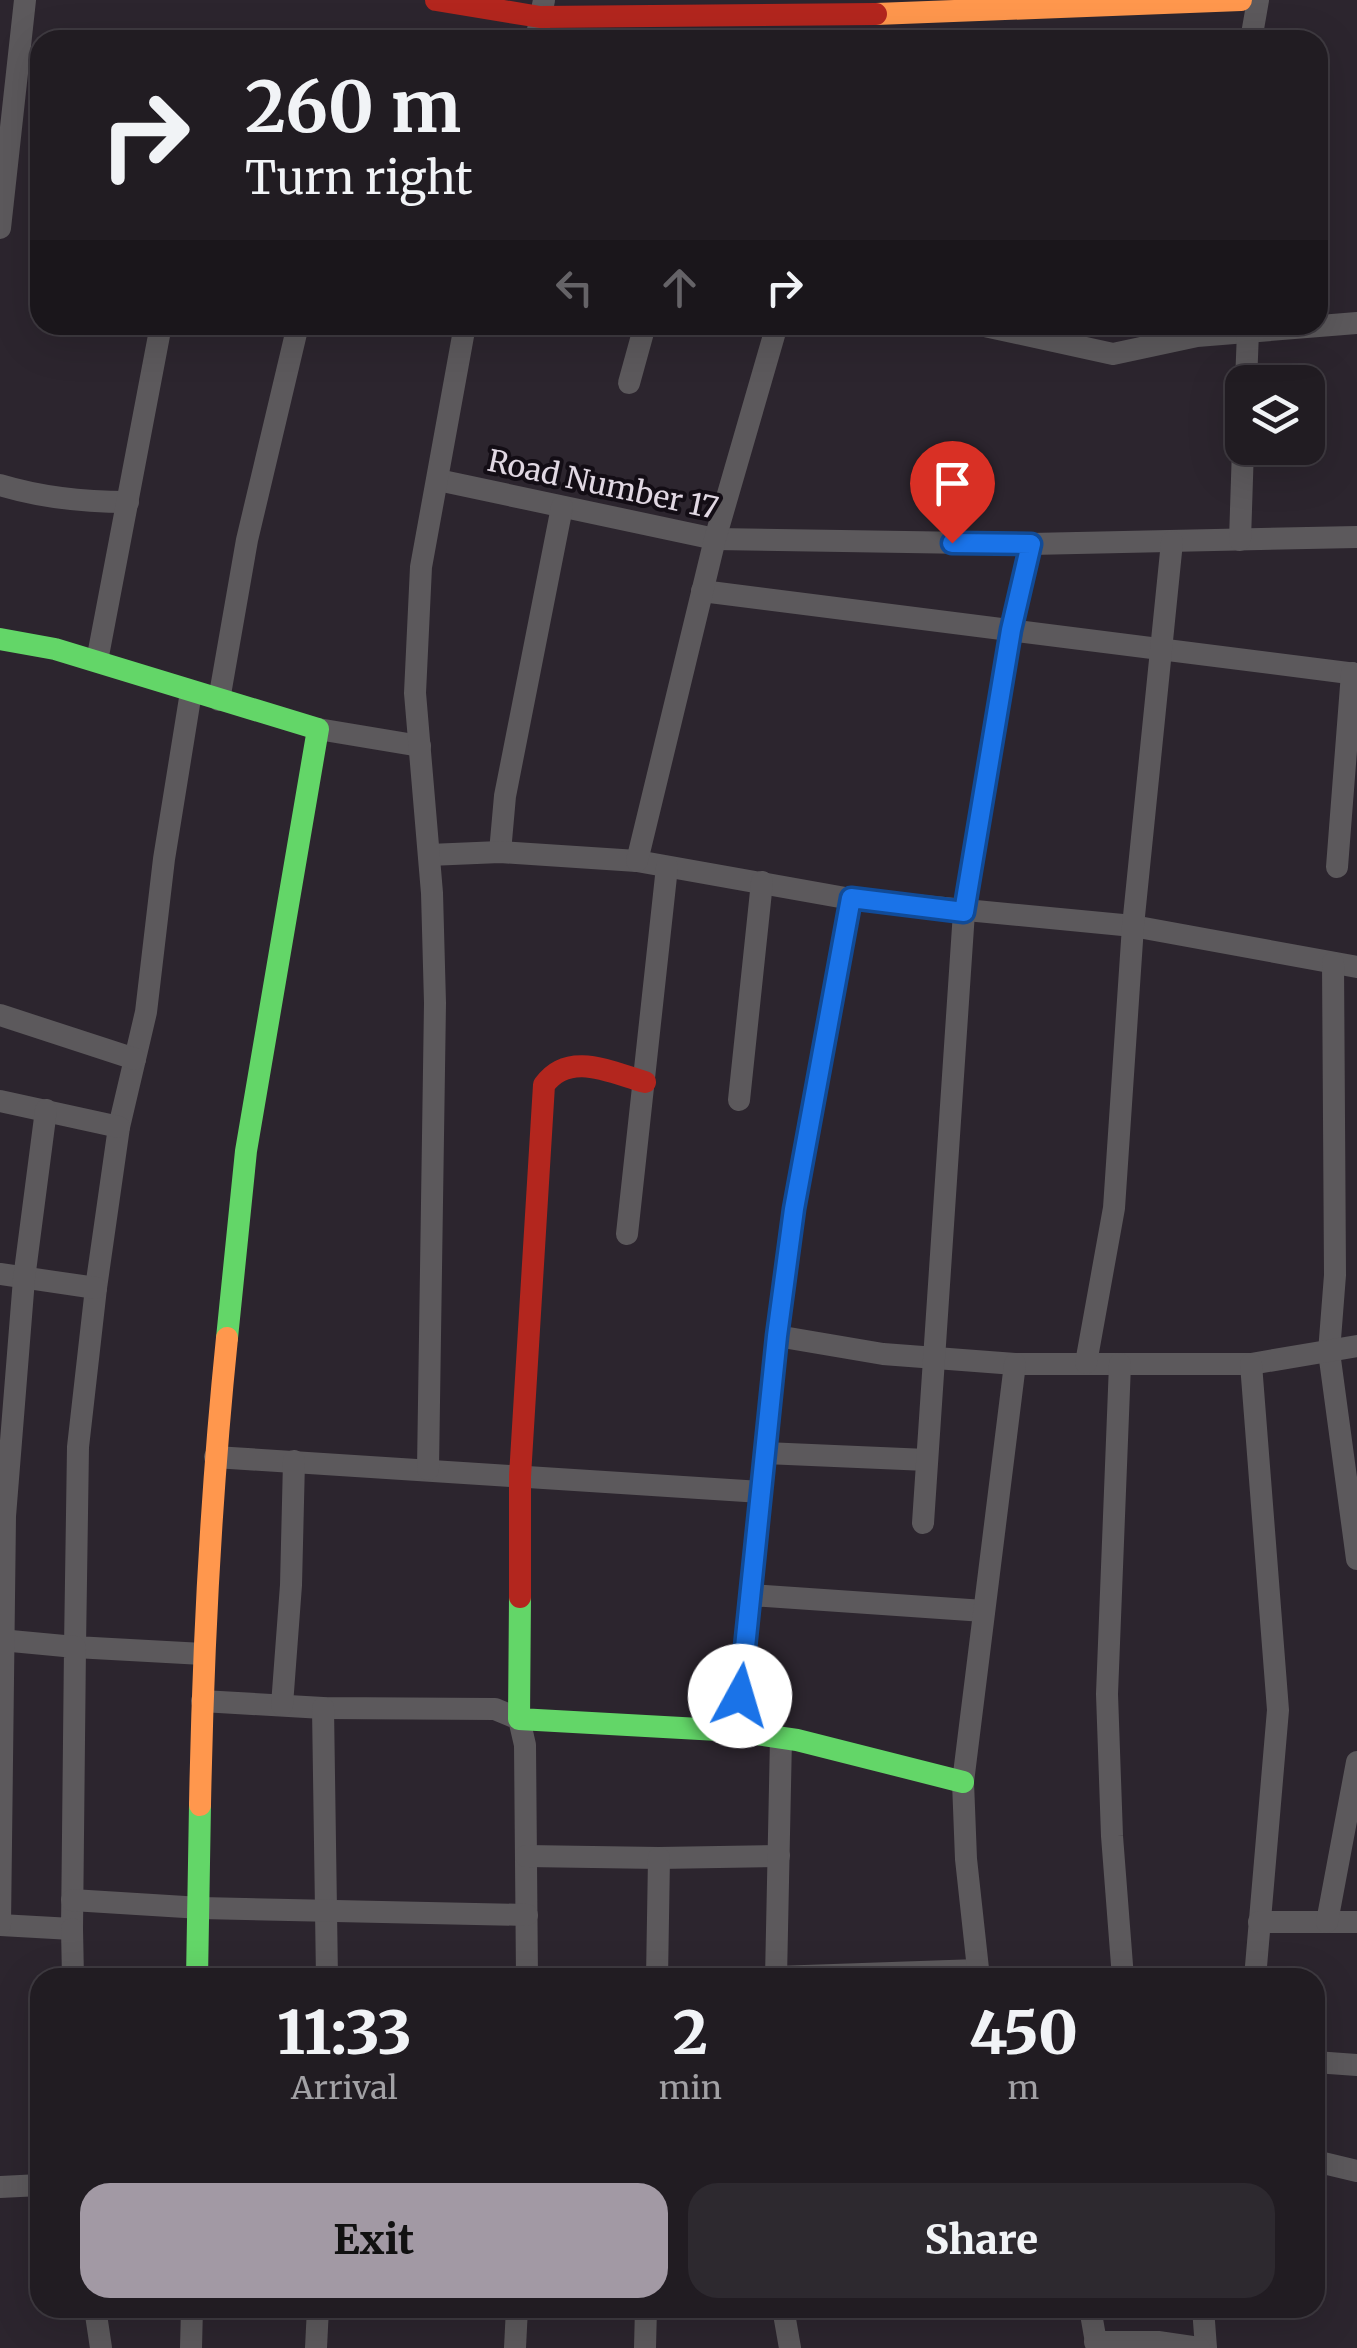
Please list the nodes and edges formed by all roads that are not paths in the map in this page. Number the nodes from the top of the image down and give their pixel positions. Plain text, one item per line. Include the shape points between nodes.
1 (25, 0) edge
2 (436, 0) edge
3 (1241, 0) edge
4 (1258, 0) edge
5 (1089, 3) edge
6 (838, 7) edge
7 (743, 8) edge
8 (540, 19) edge
9 (1253, 30) edge
10 (8, 100) edge
11 (0, 228) edge
12 (1357, 323) edge
13 (1328, 325) edge
14 (159, 335) edge
15 (296, 335) edge
16 (463, 335) edge
17 (641, 335) edge
18 (774, 335) edge
19 (1054, 335) edge
20 (1183, 335) edge
21 (1248, 335) edge
22 (1247, 365) edge
23 (629, 383) dead end
24 (1243, 465) edge
25 (438, 480) junction
26 (0, 484) edge
27 (128, 502) junction
28 (562, 507) junction
29 (1357, 537) edge
30 (714, 539) junction
31 (1240, 540) junction
32 (1172, 542) junction
33 (1031, 544) junction
34 (702, 592) junction
35 (1011, 630) junction
36 (0, 639) edge
37 (1159, 649) junction
38 (97, 661) junction
39 (1355, 674) edge
40 (191, 692) junction
41 (219, 700) junction
42 (318, 729) junction
43 (420, 746) junction
44 (500, 852) junction
45 (429, 855) junction
46 (637, 861) junction
47 (667, 866) junction
48 (1337, 867) dead end
49 (762, 882) junction
50 (851, 898) junction
51 (964, 912) junction
52 (1133, 926) junction
53 (1333, 962) junction
54 (1357, 967) edge
55 (0, 1015) edge
56 (135, 1059) junction
57 (646, 1082) junction
58 (739, 1100) dead end
59 (0, 1101) edge
60 (46, 1110) junction
61 (119, 1127) junction
62 (627, 1234) dead end
63 (0, 1274) edge
64 (24, 1279) junction
65 (96, 1288) junction
66 (777, 1336) junction
67 (1357, 1346) edge
68 (1329, 1352) junction
69 (934, 1359) junction
70 (1015, 1364) junction
71 (1086, 1364) junction
72 (1120, 1364) junction
73 (1251, 1364) junction
74 (765, 1454) junction
75 (216, 1457) junction
76 (928, 1460) junction
77 (294, 1462) junction
78 (428, 1469) junction
79 (520, 1476) junction
80 (761, 1492) junction
81 (923, 1523) dead end
82 (1357, 1559) edge
83 (750, 1595) junction
84 (984, 1611) junction
85 (1, 1640) edge
86 (75, 1648) junction
87 (203, 1654) junction
88 (202, 1701) junction
89 (282, 1706) junction
90 (323, 1708) junction
91 (518, 1720) junction
92 (736, 1730) junction
93 (781, 1738) junction
94 (1357, 1762) edge
95 (963, 1782) junction
96 (526, 1856) junction
97 (778, 1856) junction
98 (659, 1858) junction
99 (72, 1900) junction
100 (198, 1906) junction
101 (326, 1909) junction
102 (526, 1916) junction
103 (1259, 1922) junction
104 (1327, 1922) junction
105 (1357, 1922) edge
106 (0, 1924) edge
107 (72, 1929) junction
108 (73, 1968) edge
109 (197, 1968) edge
110 (327, 1968) edge
111 (526, 1968) edge
112 (657, 1968) edge
113 (776, 1968) edge
114 (978, 1968) edge
115 (1122, 1968) edge
116 (1257, 1968) edge
117 (1325, 2063) edge
118 (1357, 2065) edge
119 (1325, 2163) edge
120 (1357, 2171) edge
121 (30, 2186) edge
122 (0, 2187) edge
123 (96, 2318) edge
124 (192, 2318) edge
125 (318, 2318) edge
126 (518, 2318) edge
127 (646, 2318) edge
128 (785, 2318) edge
129 (1092, 2318) edge
130 (1203, 2318) edge
131 (1096, 2345) edge
132 (101, 2348) edge
133 (191, 2348) edge
134 (316, 2348) edge
135 (516, 2348) edge
136 (644, 2348) edge
137 (790, 2348) edge
138 (1202, 2348) edge

1 - 10 street
2 - 8 street
3 - 5 street
4 - 9 street
5 - 6 street
6 - 7 street
7 - 8 street
10 - 11 street
12 - 13 street
14 - 27 street
15 - 41 street via 247,540
16 - 25 street
17 - 23 street
18 - 30 street
19 - 20 street via 1113,354
21 - 22 street
24 - 31 street
25 - 28 street, Road Number 17
25 - 43 street via 422,567 415,692
26 - 27 street via 41,497
27 - 38 street
28 - 30 street, Road Number 17
28 - 44 street
29 - 31 street, Road Number 17
30 - 33 street, Road Number 17
30 - 34 street
31 - 32 street, Road Number 17
32 - 33 street, Road Number 17
32 - 37 street
33 - 35 street
34 - 35 street
34 - 46 street
35 - 37 street
35 - 51 street
36 - 38 street
37 - 39 street
37 - 52 street
38 - 40 street
39 - 48 street
40 - 41 street
40 - 56 street
41 - 42 street
42 - 43 street
42 - 75 street via 246,1151
43 - 45 street
44 - 45 street
44 - 46 street
45 - 78 street via 435,1003
46 - 47 street
47 - 49 street
47 - 57 street
49 - 50 street
49 - 58 street
50 - 51 street
50 - 66 street
51 - 52 street
51 - 69 street
52 - 53 street
52 - 71 street via 1114,1208
53 - 54 street
53 - 68 street
55 - 56 street
56 - 61 street
57 - 62 street
57 - 79 street via 574,1064 549,1074 544,1085
59 - 60 street
60 - 61 street
60 - 64 street
61 - 65 street
63 - 64 street
64 - 65 street
64 - 85 street
65 - 86 street via 78,1447
66 - 69 street
66 - 74 street
67 - 68 street
68 - 73 street
68 - 82 street
69 - 70 street
69 - 76 street
70 - 71 street
70 - 84 street
71 - 72 street
72 - 73 street
72 - 115 street via 1107,1694
73 - 103 street via 1278,1710
74 - 76 street
74 - 80 street
75 - 77 street
75 - 87 street
76 - 81 street
77 - 78 street
77 - 89 street
78 - 79 street
79 - 80 street
79 - 91 street
80 - 83 street
83 - 84 street
83 - 92 street
84 - 95 street
85 - 86 street
85 - 106 street
86 - 87 street
86 - 99 street
87 - 88 street
88 - 89 street
88 - 100 street
89 - 90 street
90 - 91 street via 495,1708
90 - 101 street
91 - 92 street
91 - 96 street via 525,1745
92 - 93 street
93 - 95 street
93 - 97 street
94 - 104 street
95 - 114 street
96 - 98 street
96 - 102 street
97 - 98 street
97 - 113 street
98 - 112 street
99 - 100 street
99 - 107 street
100 - 101 street
100 - 109 street
101 - 102 street
101 - 110 street
102 - 111 street
103 - 104 street
103 - 116 street
104 - 105 street
106 - 107 street
107 - 108 street
117 - 118 street
119 - 120 street
121 - 122 street
123 - 132 street
124 - 133 street
125 - 134 street
126 - 135 street
127 - 136 street
128 - 137 street
129 - 131 street
130 - 138 street
131 - 138 street

